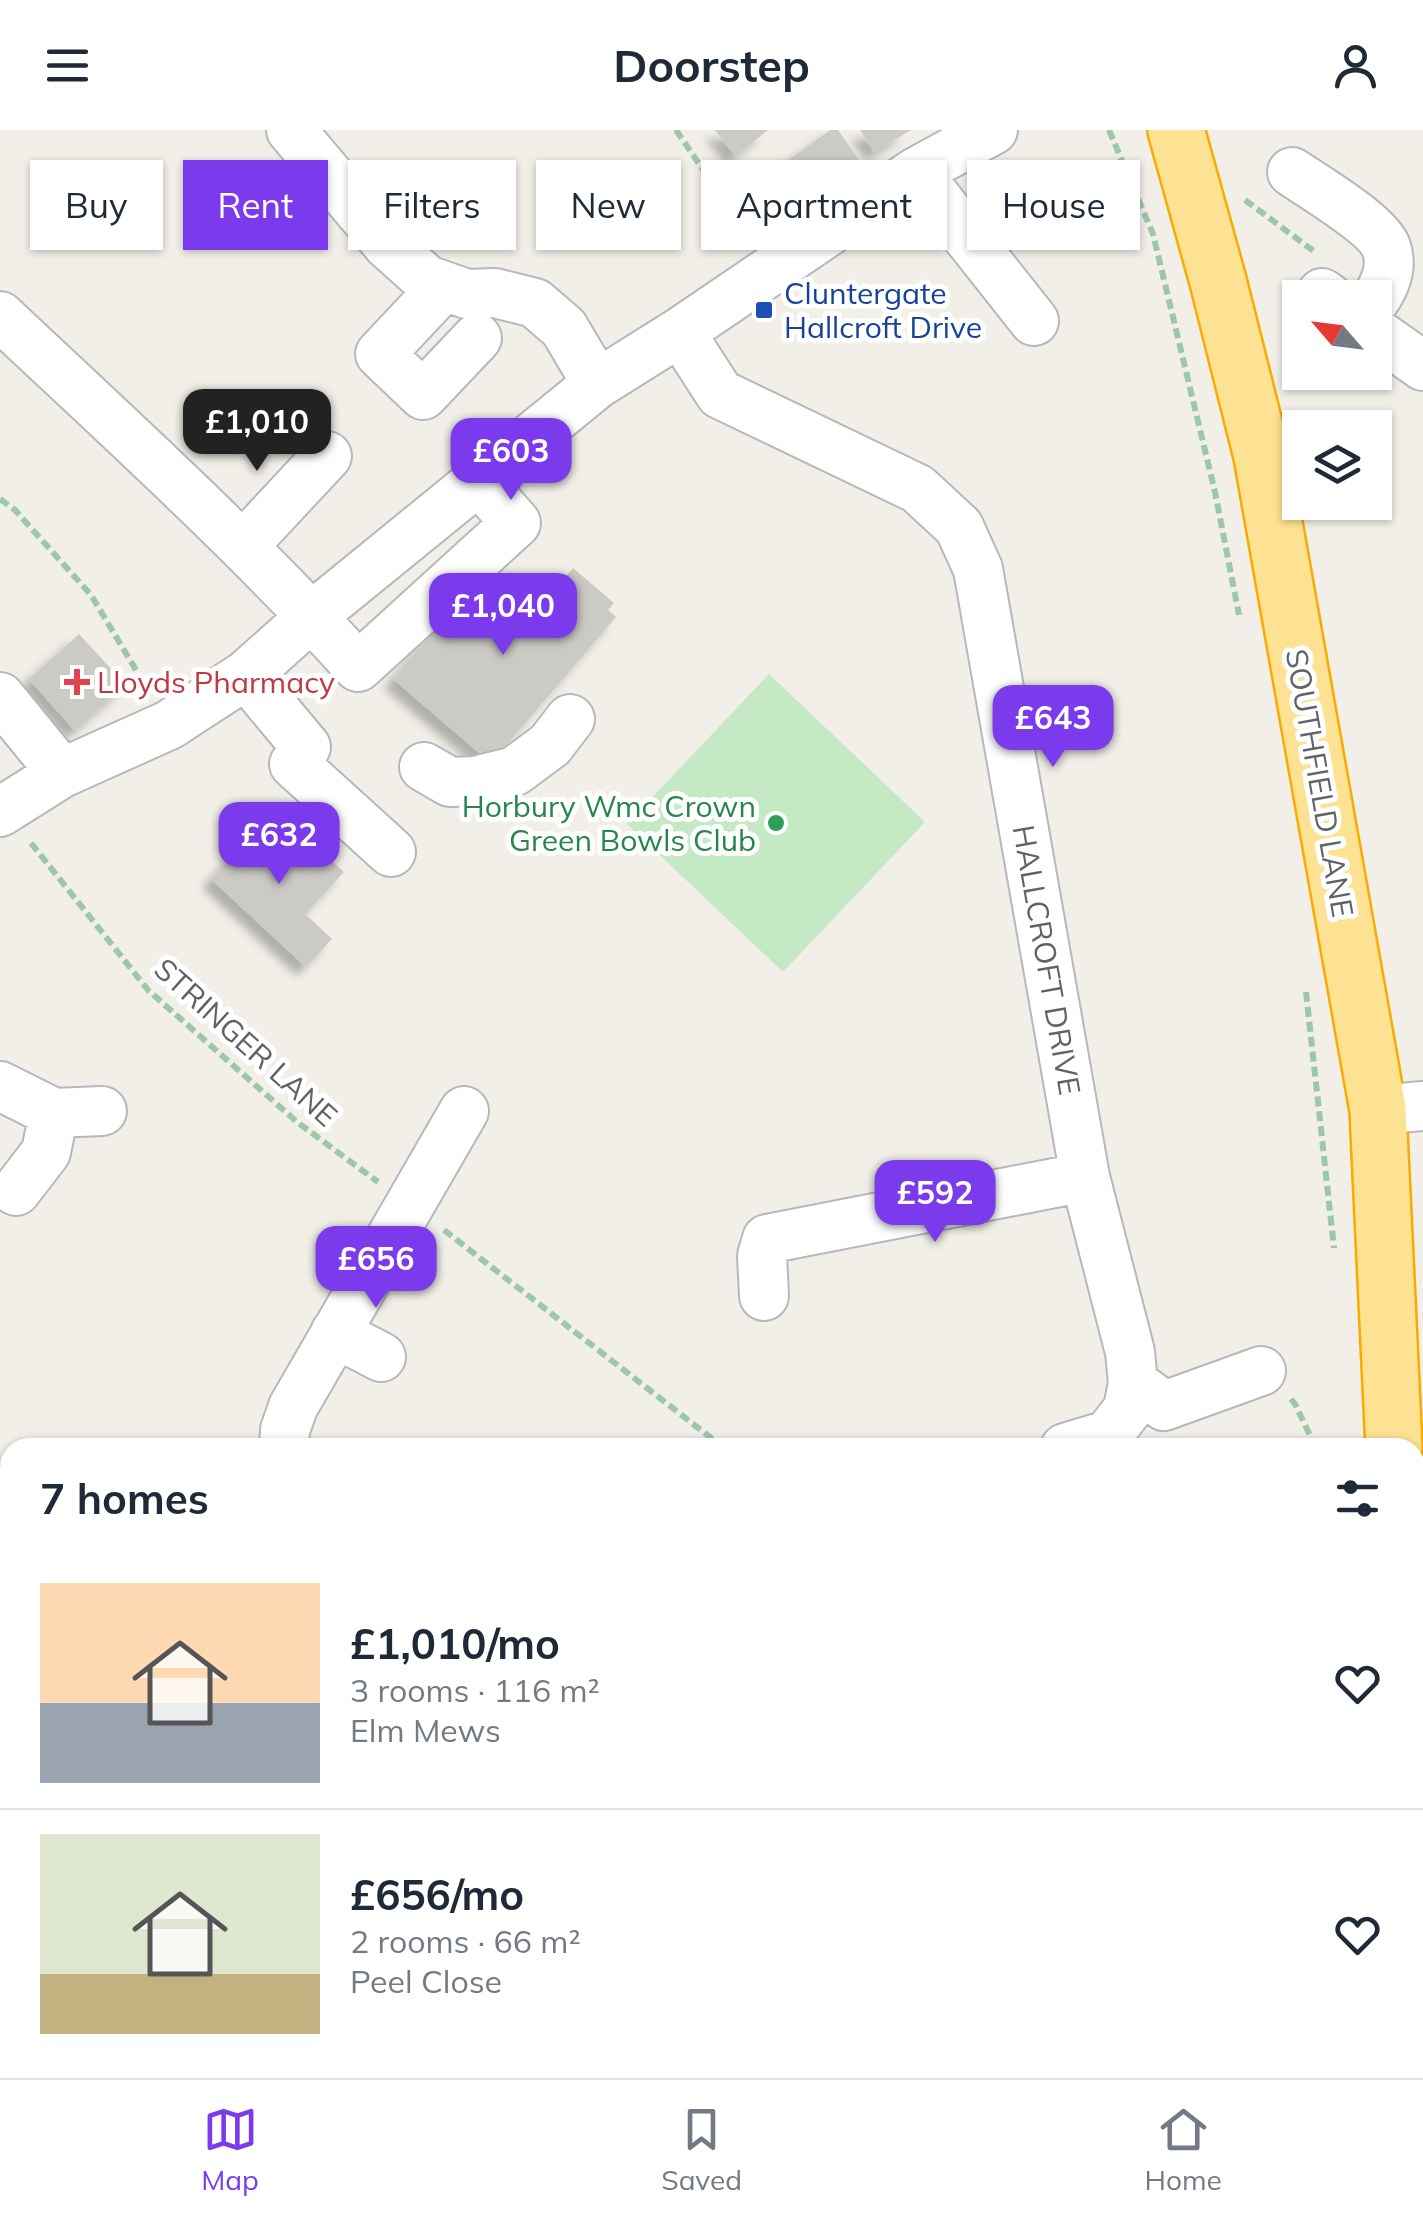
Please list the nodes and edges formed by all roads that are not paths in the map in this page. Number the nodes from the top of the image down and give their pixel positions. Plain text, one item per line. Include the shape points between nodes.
1 (292, 130) edge
2 (993, 130) edge
3 (1176, 130) edge
4 (938, 160) edge
5 (1292, 172) dead end
6 (947, 211) edge
7 (800, 250) edge
8 (1386, 280) edge
9 (444, 286) junction
10 (0, 316) edge
11 (1034, 321) dead end
12 (680, 332) junction
13 (477, 338) dead end
14 (1392, 344) edge
15 (1423, 366) edge
16 (597, 384) junction
17 (327, 456) dead end
18 (478, 480) junction
19 (243, 546) junction
20 (312, 616) junction
21 (246, 676) junction
22 (0, 698) edge
23 (570, 719) dead end
24 (424, 767) dead end
25 (62, 772) junction
26 (0, 812) edge
27 (391, 852) dead end
28 (0, 1086) edge
29 (1400, 1108) edge
30 (102, 1111) dead end
31 (464, 1111) dead end
32 (54, 1113) junction
33 (1085, 1176) junction
34 (16, 1191) dead end
35 (764, 1296) dead end
36 (335, 1333) junction
37 (381, 1357) dead end
38 (1260, 1371) road end
39 (1133, 1383) junction
40 (285, 1438) edge
41 (1096, 1438) edge
42 (1394, 1438) edge

1 - 9 street via 388,245 427,280
2 - 4 street
3 - 29 highway, SOUTHFIELD LANE via 1262,456
5 - 8 street via 1385,244
6 - 11 street
7 - 12 street
9 - 13 street via 380,354 423,395
9 - 16 street via 535,302 564,328
10 - 19 street
12 - 16 street
12 - 33 street, HALLCROFT DRIVE via 720,394 918,489 959,527 978,569
14 - 15 street
16 - 18 street
17 - 19 street
18 - 20 street
18 - 20 street via 516,523 358,667
19 - 20 street
20 - 21 street
21 - 25 street via 170,725
21 - 27 street via 306,747 294,764
22 - 25 street
23 - 24 street via 516,771 450,782
25 - 26 street
28 - 32 street
29 - 42 highway, SOUTHFIELD LANE
30 - 32 street
31 - 36 street
32 - 34 street via 46,1152
33 - 35 street via 767,1239
33 - 39 street, HALLCROFT DRIVE
36 - 37 street
36 - 40 street
38 - 39 street via 1164,1406
39 - 41 street via 1128,1409 1108,1434

